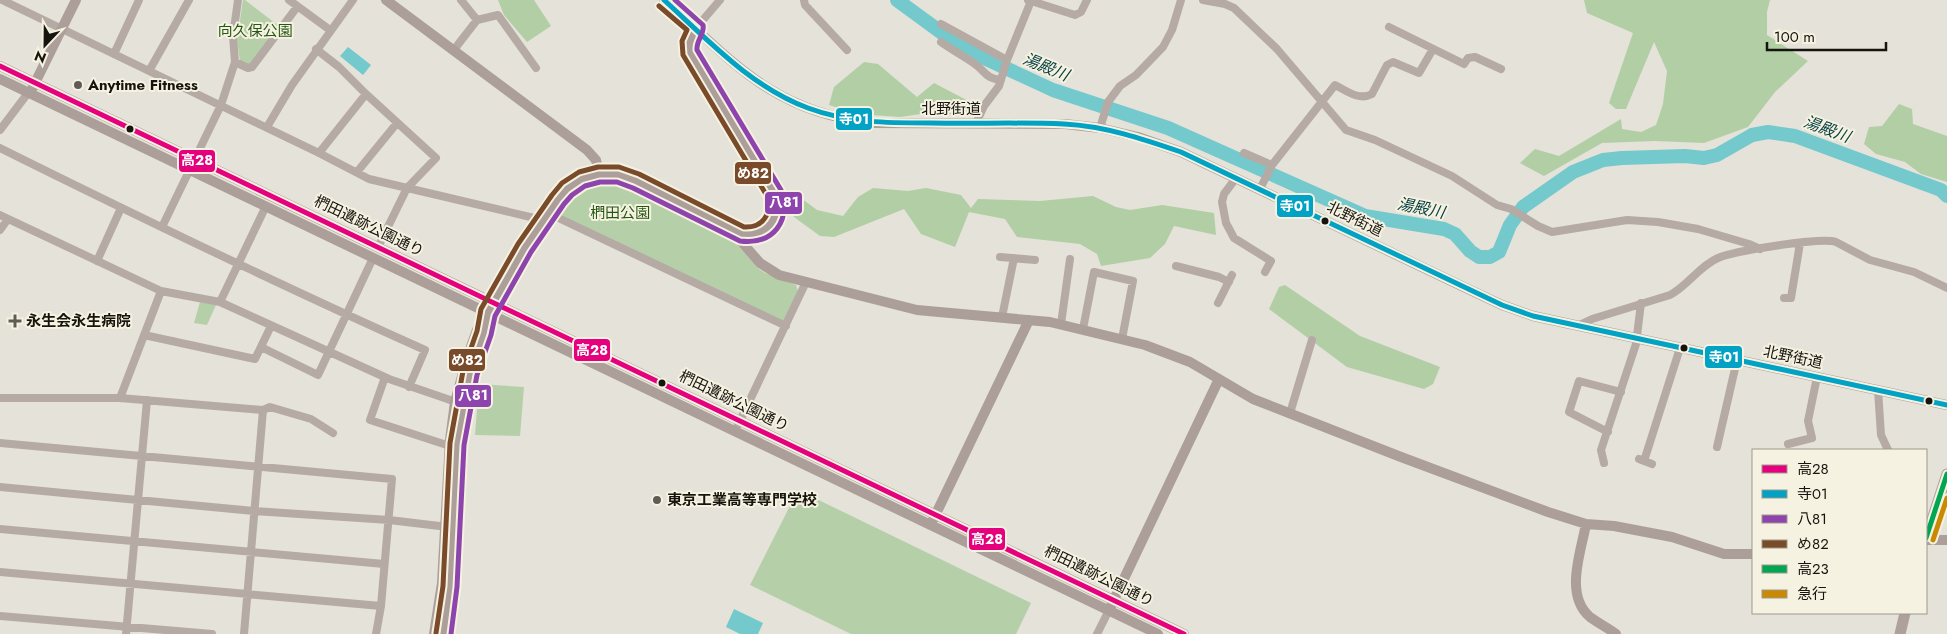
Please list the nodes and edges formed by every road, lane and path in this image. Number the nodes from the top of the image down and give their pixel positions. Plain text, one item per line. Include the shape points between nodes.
1 (2, 0) edge
2 (76, 0) edge
3 (140, 0) edge
4 (189, 0) edge
5 (238, 0) edge
6 (289, 0) edge
7 (353, 0) edge
8 (386, 0) edge
9 (460, 0) edge
10 (664, 0) edge
11 (720, 0) edge
12 (804, 0) edge
13 (1087, 0) edge
14 (1181, 0) edge
15 (1203, 0) edge
16 (1029, 1) edge
17 (14, 2) edge
18 (298, 7) junction
19 (477, 20) junction
20 (941, 24) dead end
21 (1389, 27) dead end
22 (696, 28) junction
23 (62, 29) junction
24 (330, 30) junction
25 (942, 42) dead end
26 (1433, 49) junction
27 (316, 50) junction
28 (847, 50) dead end
29 (453, 51) junction
30 (114, 54) junction
31 (1007, 61) junction
32 (235, 62) junction
33 (0, 66) edge
34 (536, 68) dead end
35 (1500, 69) dead end
36 (150, 71) junction
37 (1002, 78) junction
38 (0, 79) edge
39 (36, 83) junction
40 (28, 93) junction
41 (366, 94) junction
42 (1321, 102) junction
43 (221, 105) junction
44 (397, 123) junction
45 (976, 124) junction
46 (267, 127) junction
47 (1100, 128) junction
48 (0, 130) edge
49 (0, 148) edge
50 (320, 152) junction
51 (1244, 153) dead end
52 (194, 159) junction
53 (1271, 166) junction
54 (190, 170) junction
55 (357, 172) junction
56 (599, 174) junction
57 (1236, 178) junction
58 (407, 188) junction
59 (1260, 189) junction
60 (266, 206) junction
61 (121, 208) junction
62 (0, 215) edge
63 (545, 216) junction
64 (8, 219) junction
65 (162, 227) junction
66 (0, 230) edge
67 (731, 230) junction
68 (1800, 243) junction
69 (378, 247) junction
70 (1760, 249) junction
71 (1000, 257) dead end
72 (373, 258) junction
73 (1014, 258) junction
74 (1070, 259) dead end
75 (1035, 260) dead end
76 (97, 261) junction
77 (239, 263) junction
78 (1176, 266) dead end
79 (1264, 272) dead end
80 (806, 282) junction
81 (1947, 288) edge
82 (161, 291) junction
83 (1784, 298) dead end
84 (220, 302) junction
85 (493, 302) junction
86 (1218, 303) dead end
87 (1641, 303) junction
88 (488, 313) junction
89 (346, 315) junction
90 (1002, 317) junction
91 (1029, 320) junction
92 (1061, 324) junction
93 (271, 326) junction
94 (786, 326) junction
95 (1577, 326) junction
96 (1083, 330) junction
97 (144, 334) junction
98 (1122, 339) junction
99 (1637, 339) junction
100 (1312, 340) dead end
101 (261, 347) junction
102 (1680, 348) junction
103 (328, 352) junction
104 (1737, 360) junction
105 (385, 377) junction
106 (1817, 378) junction
107 (1219, 380) junction
108 (409, 387) junction
109 (1878, 390) junction
110 (1621, 392) junction
111 (0, 398) edge
112 (120, 398) junction
113 (148, 400) junction
114 (459, 404) junction
115 (1947, 405) edge
116 (263, 410) junction
117 (1290, 413) junction
118 (740, 421) junction
119 (735, 431) junction
120 (1608, 432) junction
121 (333, 433) dead end
122 (0, 443) edge
123 (1788, 444) dead end
124 (453, 447) junction
125 (1717, 447) dead end
126 (1888, 449) edge
127 (142, 455) junction
128 (1645, 461) dead end
129 (1604, 463) dead end
130 (258, 465) junction
131 (1947, 474) edge
132 (0, 487) edge
133 (138, 500) junction
134 (254, 511) junction
135 (936, 515) junction
136 (389, 520) junction
137 (1586, 524) junction
138 (931, 525) junction
139 (449, 527) junction
140 (0, 529) edge
141 (1927, 536) edge
142 (1927, 539) edge
143 (134, 540) junction
144 (1947, 540) edge
145 (251, 551) junction
146 (1752, 554) edge
147 (384, 564) junction
148 (0, 572) edge
149 (131, 583) junction
150 (247, 594) junction
151 (1114, 600) junction
152 (381, 606) junction
153 (1109, 610) junction
154 (1905, 614) edge
155 (0, 616) edge
156 (126, 630) edge
157 (212, 634) edge
158 (244, 634) edge
159 (376, 634) edge
160 (434, 634) edge
161 (443, 634) edge
162 (1097, 634) edge
163 (1158, 634) edge
164 (1184, 634) edge
165 (1616, 634) edge
166 (1900, 634) edge

1 - 17 street
2 - 23 street
3 - 30 street
4 - 36 street
5 - 32 street via 233,36
6 - 18 street
7 - 24 street
8 - 29 street
9 - 19 street
10 - 22 street, 北野街道
11 - 22 street
12 - 28 street via 805,5
13 - 16 street via 1081,12 1075,15
14 - 47 street via 1163,48 1120,86 1108,102
15 - 42 street via 1234,8 1277,49
16 - 31 street
17 - 23 street
18 - 24 street
18 - 32 street via 252,67
19 - 29 street
19 - 34 street via 498,15
20 - 31 street
21 - 26 street
22 - 45 street, 北野街道 via 752,79 782,98 818,112 873,123
22 - 67 street via 689,42 690,52 777,202 774,219 764,232 747,235
23 - 30 street
23 - 39 street
24 - 27 street
25 - 37 street via 977,65 983,73 994,79
26 - 35 street via 1464,64 1468,58 1475,57
26 - 42 street via 1419,73 1393,62 1387,65 1372,94 1360,98 1335,85
27 - 41 street
27 - 46 street
29 - 56 street via 587,150 596,160
30 - 36 street
31 - 37 street
32 - 43 street
33 - 39 street, 椚田遺跡公園通り
36 - 43 street
37 - 45 street
38 - 40 street, 椚田遺跡公園通り
39 - 40 street
39 - 52 street, 椚田遺跡公園通り
40 - 48 street
40 - 54 street, 椚田遺跡公園通り
41 - 44 street
41 - 50 street
42 - 53 street
42 - 70 street via 1352,133 1421,161 1552,232 1627,220 1658,222 1698,230
43 - 46 street
43 - 52 street
44 - 55 street
44 - 58 street via 436,158
45 - 47 street, 北野街道 via 1048,123
46 - 50 street
47 - 57 street, 北野街道 via 1181,152
49 - 61 street
50 - 55 street
51 - 53 street
52 - 54 street
52 - 69 street, 椚田遺跡公園通り
53 - 59 street
54 - 60 street, 椚田遺跡公園通り
54 - 65 street
55 - 58 street via 369,179
56 - 63 street via 582,179 567,189
56 - 67 street via 629,177
57 - 59 street, 北野街道
57 - 79 street via 1222,202 1226,223 1234,238 1271,261
58 - 63 street
58 - 69 street
59 - 95 street, 北野街道 via 1485,298 1533,316
60 - 72 street, 椚田遺跡公園通り
60 - 77 street
61 - 65 street
61 - 76 street
62 - 64 street
63 - 85 street
63 - 94 street
64 - 66 street
64 - 76 street
65 - 77 street
67 - 80 street via 766,268
68 - 70 street
68 - 81 street via 1831,241 1870,260 1914,272
68 - 83 street via 1791,298
69 - 85 street, 椚田遺跡公園通り
70 - 87 street via 1719,258 1674,293
71 - 73 street
72 - 88 street, 椚田遺跡公園通り
72 - 89 street
73 - 75 street
73 - 90 street
74 - 92 street
76 - 82 street
77 - 84 street
77 - 89 street
78 - 86 street via 1230,278
80 - 90 street via 917,310
80 - 94 street
82 - 84 street
82 - 97 street
84 - 93 street
85 - 88 street
85 - 118 street, 椚田遺跡公園通り
87 - 95 street
87 - 99 street
88 - 114 street
88 - 119 street, 椚田遺跡公園通り
89 - 103 street
89 - 108 street via 426,350
90 - 91 street
91 - 92 street
91 - 135 street
92 - 96 street
93 - 101 street
93 - 103 street
94 - 118 street
95 - 99 street, 北野街道
96 - 98 street
96 - 98 street via 1094,272 1133,281
97 - 101 street via 255,359
97 - 112 street
98 - 107 street via 1190,362
99 - 102 street, 北野街道
99 - 110 street
100 - 117 street
101 - 103 street via 318,375
102 - 104 street, 北野街道
102 - 128 street
103 - 105 street
104 - 106 street, 北野街道
104 - 125 street
105 - 108 street
105 - 124 street via 370,420
106 - 109 street, 北野街道
106 - 123 street via 1808,421 1812,438
107 - 117 street
107 - 151 street
108 - 114 street
109 - 115 street, 北野街道
109 - 126 street via 1881,435
110 - 120 street
110 - 120 street via 1579,381 1569,412
111 - 112 street
112 - 113 street
113 - 116 street
113 - 127 street
114 - 124 street
116 - 121 street via 270,407 311,420
116 - 130 street
117 - 137 street via 1447,475
118 - 119 street
118 - 135 street, 椚田遺跡公園通り
119 - 138 street, 椚田遺跡公園通り
120 - 129 street via 1601,450
122 - 127 street
124 - 139 street
127 - 130 street
127 - 133 street
130 - 134 street
130 - 136 street via 392,479
131 - 141 main road
132 - 133 street
133 - 134 street
133 - 143 street
134 - 136 street
134 - 145 street
135 - 138 street
135 - 151 street, 椚田遺跡公園通り
136 - 139 street
136 - 147 street
137 - 146 street via 1660,534 1724,554
137 - 165 street via 1576,578 1579,602 1589,616
138 - 153 street, 椚田遺跡公園通り
139 - 160 street
139 - 161 street via 450,587
140 - 143 street
142 - 144 street
143 - 145 street
143 - 149 street
145 - 147 street
145 - 150 street
147 - 152 street
148 - 149 street
149 - 150 street
149 - 156 street
150 - 152 street
150 - 158 street
151 - 153 street
151 - 164 street, 椚田遺跡公園通り
152 - 159 street
153 - 162 street
153 - 163 street, 椚田遺跡公園通り
154 - 166 main road
155 - 156 street
156 - 157 street

